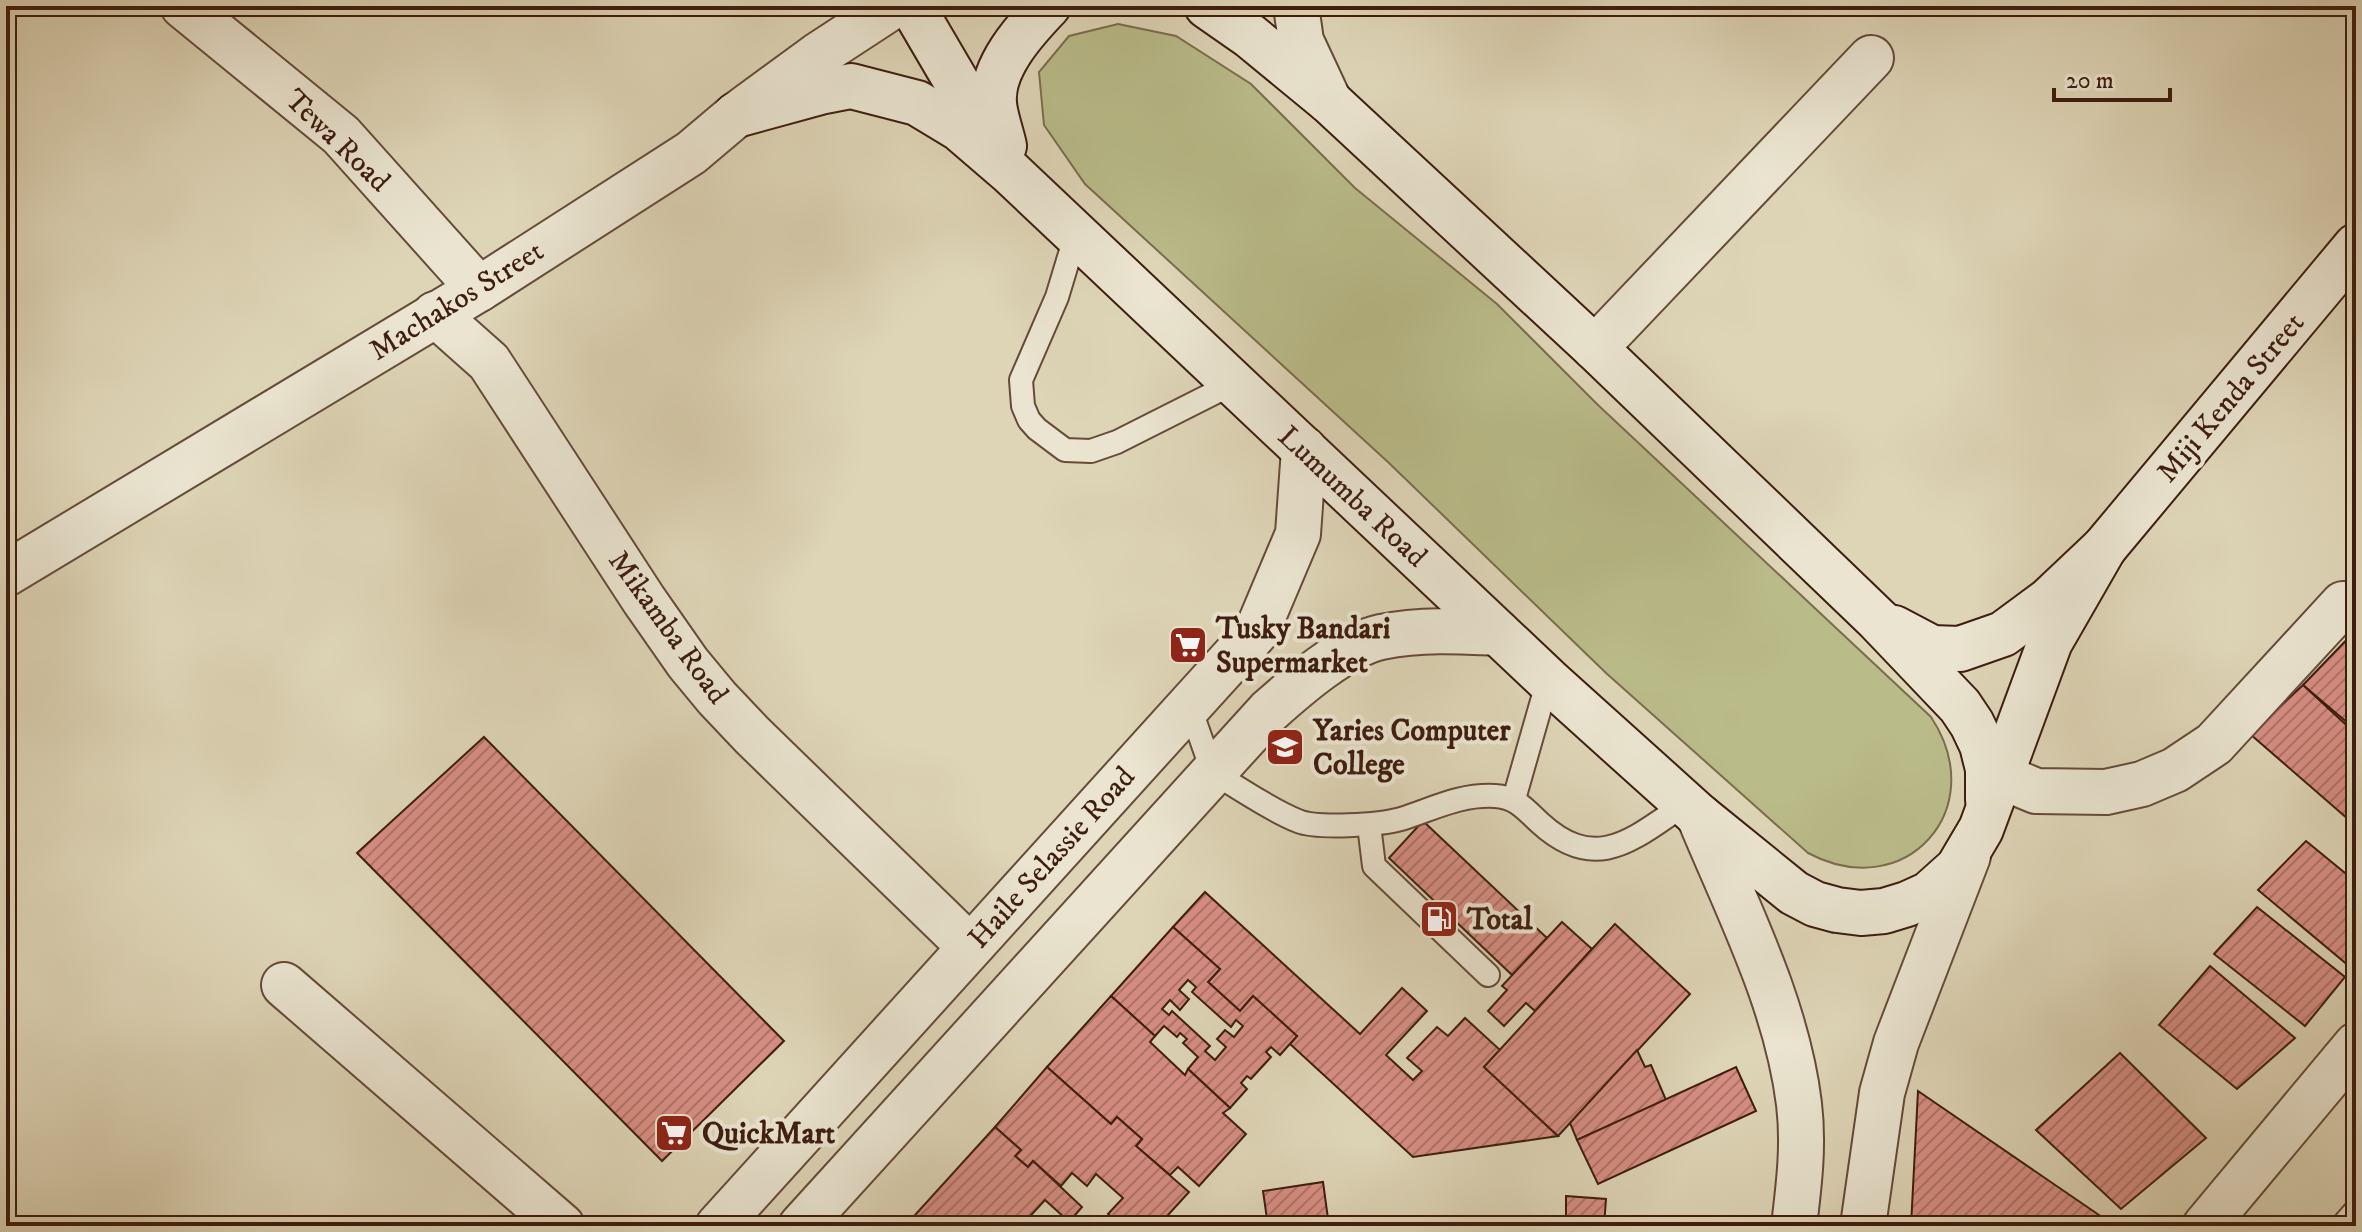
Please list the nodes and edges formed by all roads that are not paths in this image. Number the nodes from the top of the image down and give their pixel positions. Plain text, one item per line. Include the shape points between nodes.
1 (183, 6) edge
2 (893, 6) edge
3 (912, 6) edge
4 (1048, 6) edge
5 (1207, 6) edge
6 (1296, 6) edge
7 (1871, 58) dead end
8 (1329, 101) junction
9 (736, 115) junction
10 (1010, 172) junction
11 (1076, 234) junction
12 (2356, 246) edge
13 (479, 289) junction
14 (435, 314) junction
15 (1595, 348) junction
16 (1234, 383) junction
17 (1304, 449) junction
18 (2104, 548) junction
19 (6, 574) edge
20 (2343, 604) dead end
21 (1878, 620) junction
22 (1498, 633) junction
23 (1548, 680) junction
24 (1189, 705) junction
25 (1213, 773) junction
26 (2000, 776) junction
27 (1514, 799) junction
28 (1692, 810) junction
29 (1369, 825) junction
30 (1975, 842) junction
31 (970, 947) junction
32 (1488, 975) dead end
33 (284, 985) dead end
34 (2356, 1045) edge
35 (2356, 1210) edge
36 (562, 1226) edge
37 (718, 1226) edge
38 (801, 1226) edge
39 (1794, 1226) edge
40 (1863, 1226) edge
41 (2205, 1226) edge
42 (2342, 1226) edge

1 - 13 street, Tewa Road via 341,135
2 - 9 street, Machakos Street
3 - 10 street
4 - 10 street via 1003,63 994,100
5 - 8 street
6 - 8 street via 1301,41
7 - 15 street
8 - 15 street
9 - 10 street via 851,86 917,103 960,129
9 - 13 street, Machakos Street via 691,153
10 - 11 street, Lumumba Road
11 - 16 street, Lumumba Road
11 - 16 lane via 1057,297 1021,380 1023,406 1037,429 1065,450 1091,451
12 - 18 street, Miji Kenda Street
13 - 14 street, Machakos Street
14 - 19 street, Machakos Street
14 - 31 street, Mikamba Road via 489,362 644,600 707,686
15 - 21 street
16 - 17 street, Lumumba Road
17 - 22 street, Lumumba Road
17 - 24 street, Haile Selassie Road via 1298,534 1257,631
18 - 21 street via 2003,634 1960,649 1932,648
18 - 26 street via 2050,642
20 - 26 street via 2214,744 2175,770 2106,792 2036,791
21 - 30 street via 1960,706 1982,745 1987,805
22 - 23 street, Lumumba Road
22 - 25 street, Haile Selassie Road via 1435,630 1378,638 1338,657 1269,711
23 - 27 lane
23 - 28 street, Lumumba Road
24 - 25 lane
24 - 31 street, Haile Selassie Road
25 - 29 lane via 1300,823
25 - 38 street, Haile Selassie Road
26 - 30 street
27 - 28 lane via 1548,830 1584,848 1623,845
27 - 29 lane via 1454,799
28 - 30 street, Lumumba Road via 1794,893 1815,904 1861,913 1884,911 1929,894 1948,880
28 - 39 street via 1776,1004 1789,1053 1802,1150
29 - 32 lane via 1374,866
30 - 40 street via 1889,1068
31 - 37 street, Haile Selassie Road
33 - 36 street
34 - 41 street
35 - 42 lane

